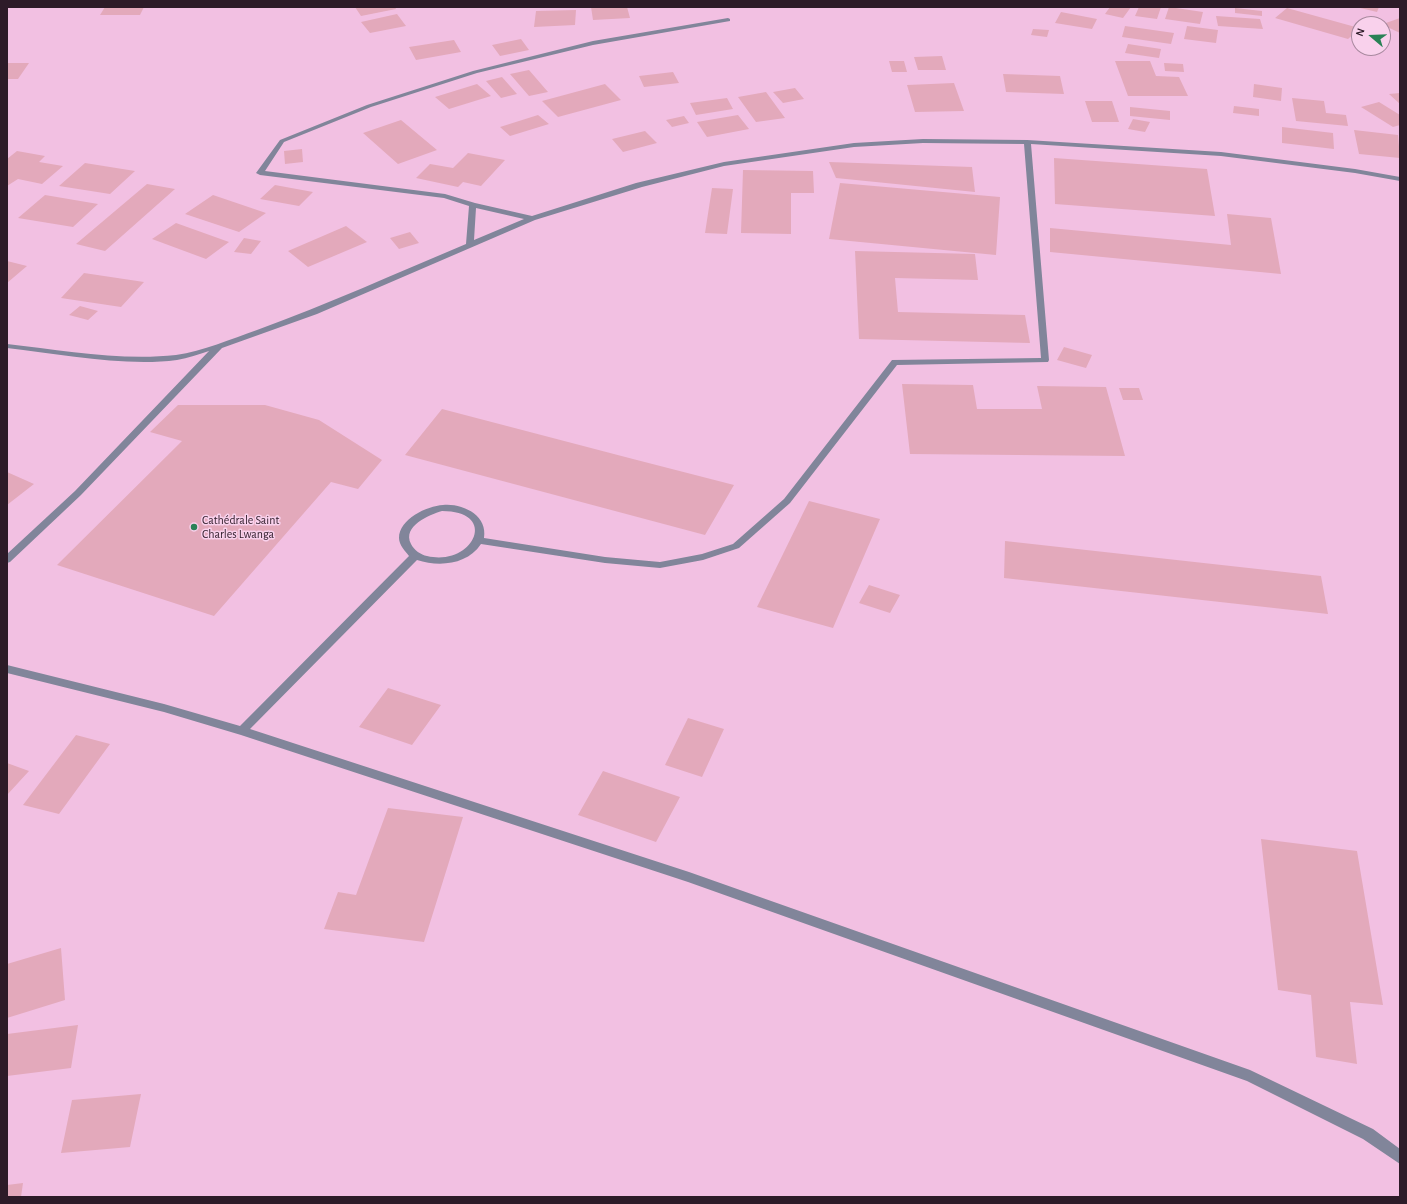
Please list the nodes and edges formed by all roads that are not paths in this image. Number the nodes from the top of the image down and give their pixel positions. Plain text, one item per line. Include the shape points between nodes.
1 (728, 20) dead end
2 (1027, 142) junction
3 (1400, 179) edge
4 (473, 205) junction
5 (532, 218) junction
6 (470, 244) junction
7 (7, 346) edge
8 (219, 346) junction
9 (479, 540) junction
10 (416, 555) junction
11 (7, 560) edge
12 (7, 669) edge
13 (242, 731) junction
14 (1400, 1157) edge

1 - 4 street via 593,42 475,72 369,106 282,141 260,173 445,196
2 - 3 street via 1221,154
2 - 5 street via 923,140 854,145 732,163 639,185
2 - 9 street via 1045,360 895,362 787,501 736,546 703,558 660,565 605,560
4 - 5 street
4 - 6 street
5 - 6 street
6 - 8 street via 314,312
7 - 8 street via 105,358 140,359 177,357
8 - 11 street via 78,494
9 - 10 street via 471,550 451,559 428,560
9 - 10 street via 481,530 478,521 469,513 442,508 415,518 407,527 404,538 407,547
10 - 13 street
12 - 13 street via 164,708
13 - 14 street via 689,877 1250,1076 1368,1134

